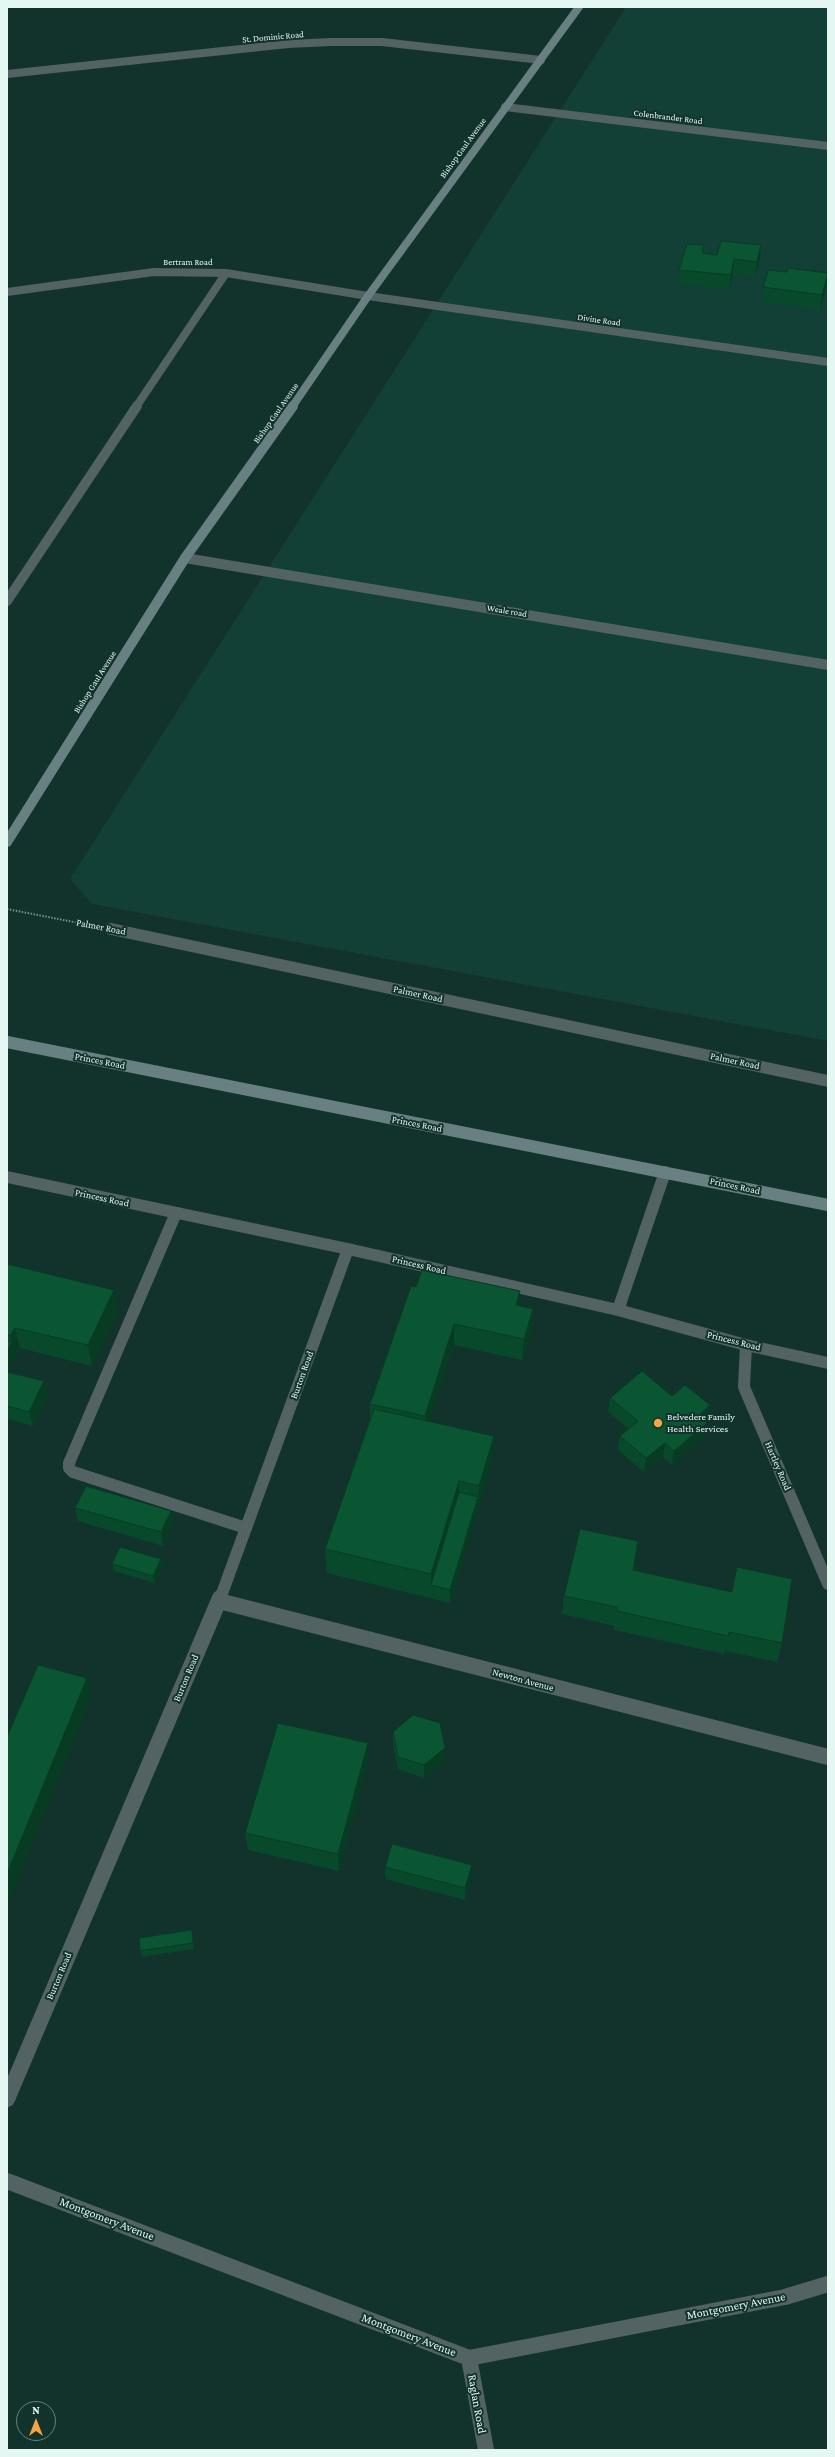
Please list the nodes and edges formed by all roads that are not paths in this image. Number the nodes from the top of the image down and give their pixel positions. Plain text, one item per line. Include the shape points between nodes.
1 (579, 7) edge
2 (541, 60) junction
3 (7, 74) edge
4 (505, 107) junction
5 (828, 146) edge
6 (226, 273) junction
7 (7, 292) edge
8 (368, 296) junction
9 (828, 362) edge
10 (185, 558) junction
11 (7, 601) edge
12 (828, 665) edge
13 (7, 842) edge
14 (112, 929) road end
15 (7, 1042) edge
16 (828, 1081) edge
17 (665, 1172) junction
18 (7, 1177) edge
19 (828, 1205) edge
20 (176, 1213) junction
21 (348, 1249) junction
22 (618, 1310) junction
23 (746, 1345) junction
24 (828, 1363) edge
25 (246, 1528) junction
26 (828, 1584) edge
27 (219, 1601) junction
28 (828, 1757) edge
29 (7, 2099) edge
30 (7, 2181) edge
31 (828, 2284) edge
32 (469, 2358) junction
33 (486, 2450) edge

1 - 2 main road, Bishop Gaul Avenue
2 - 3 street, St. Dominic Road via 382,42 331,42 288,44
2 - 4 main road, Bishop Gaul Avenue
4 - 5 street, Colenbrander Road
4 - 8 main road, Bishop Gaul Avenue
6 - 7 street, Bertram Road via 154,272
6 - 8 street, Bertram Road
6 - 11 street
8 - 9 street, Divine Road
8 - 10 main road, Bishop Gaul Avenue via 286,417
10 - 12 street, Weale road
10 - 13 main road, Bishop Gaul Avenue
14 - 16 street, Palmer Road
15 - 17 main road, Princes Road
17 - 19 main road, Princes Road
17 - 22 street
18 - 20 street, Princess Road
20 - 21 street, Princess Road
20 - 25 street via 69,1468 73,1472
21 - 22 street, Princess Road
21 - 25 street, Burton Road
22 - 23 street, Princess Road
23 - 24 street, Princess Road
23 - 26 street, Hartley Road via 744,1387
25 - 27 street, Burton Road
27 - 28 street, Newton Avenue
27 - 29 street, Burton Road
30 - 32 street, Montgomery Avenue
31 - 32 street, Montgomery Avenue via 785,2297
32 - 33 street, Raglan Road

